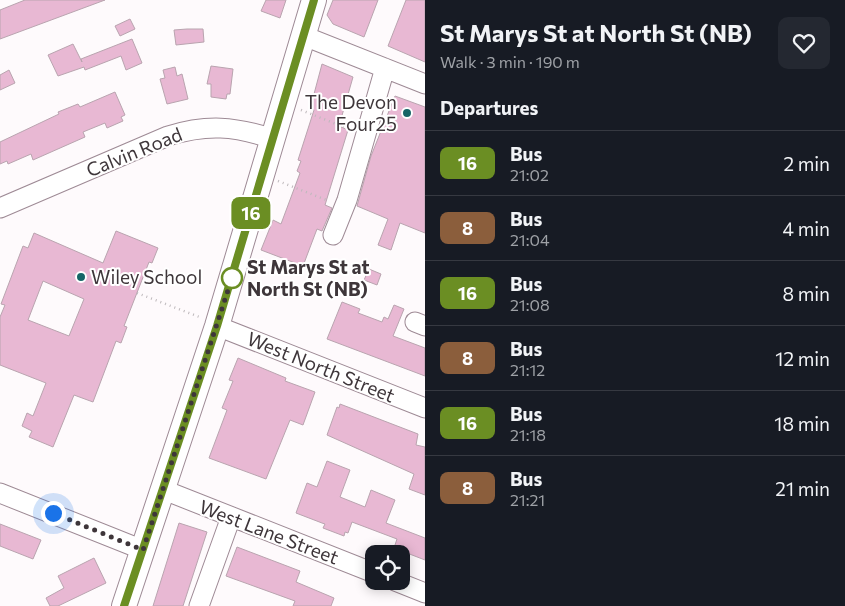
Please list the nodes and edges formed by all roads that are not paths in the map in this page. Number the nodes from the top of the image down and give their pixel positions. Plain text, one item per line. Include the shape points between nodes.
1 (314, 0) edge
2 (304, 36) junction
3 (385, 68) junction
4 (425, 84) edge
5 (273, 139) junction
6 (0, 208) edge
7 (334, 235) dead end
8 (211, 322) junction
9 (425, 408) edge
10 (164, 490) junction
11 (0, 493) edge
12 (231, 517) junction
13 (143, 550) junction
14 (365, 569) edge
15 (410, 587) edge
16 (425, 593) edge
17 (124, 606) edge
18 (199, 606) edge

1 - 2 main road
2 - 3 street
2 - 5 main road
3 - 4 street
3 - 7 street via 370,136
5 - 6 street, Calvin Road via 214,126 184,131
5 - 8 main road
8 - 9 street, West North Street
8 - 10 main road
10 - 12 street, West Lane Street
10 - 13 main road
11 - 13 street
12 - 14 street, West Lane Street
12 - 18 street
13 - 17 main road
15 - 16 street

